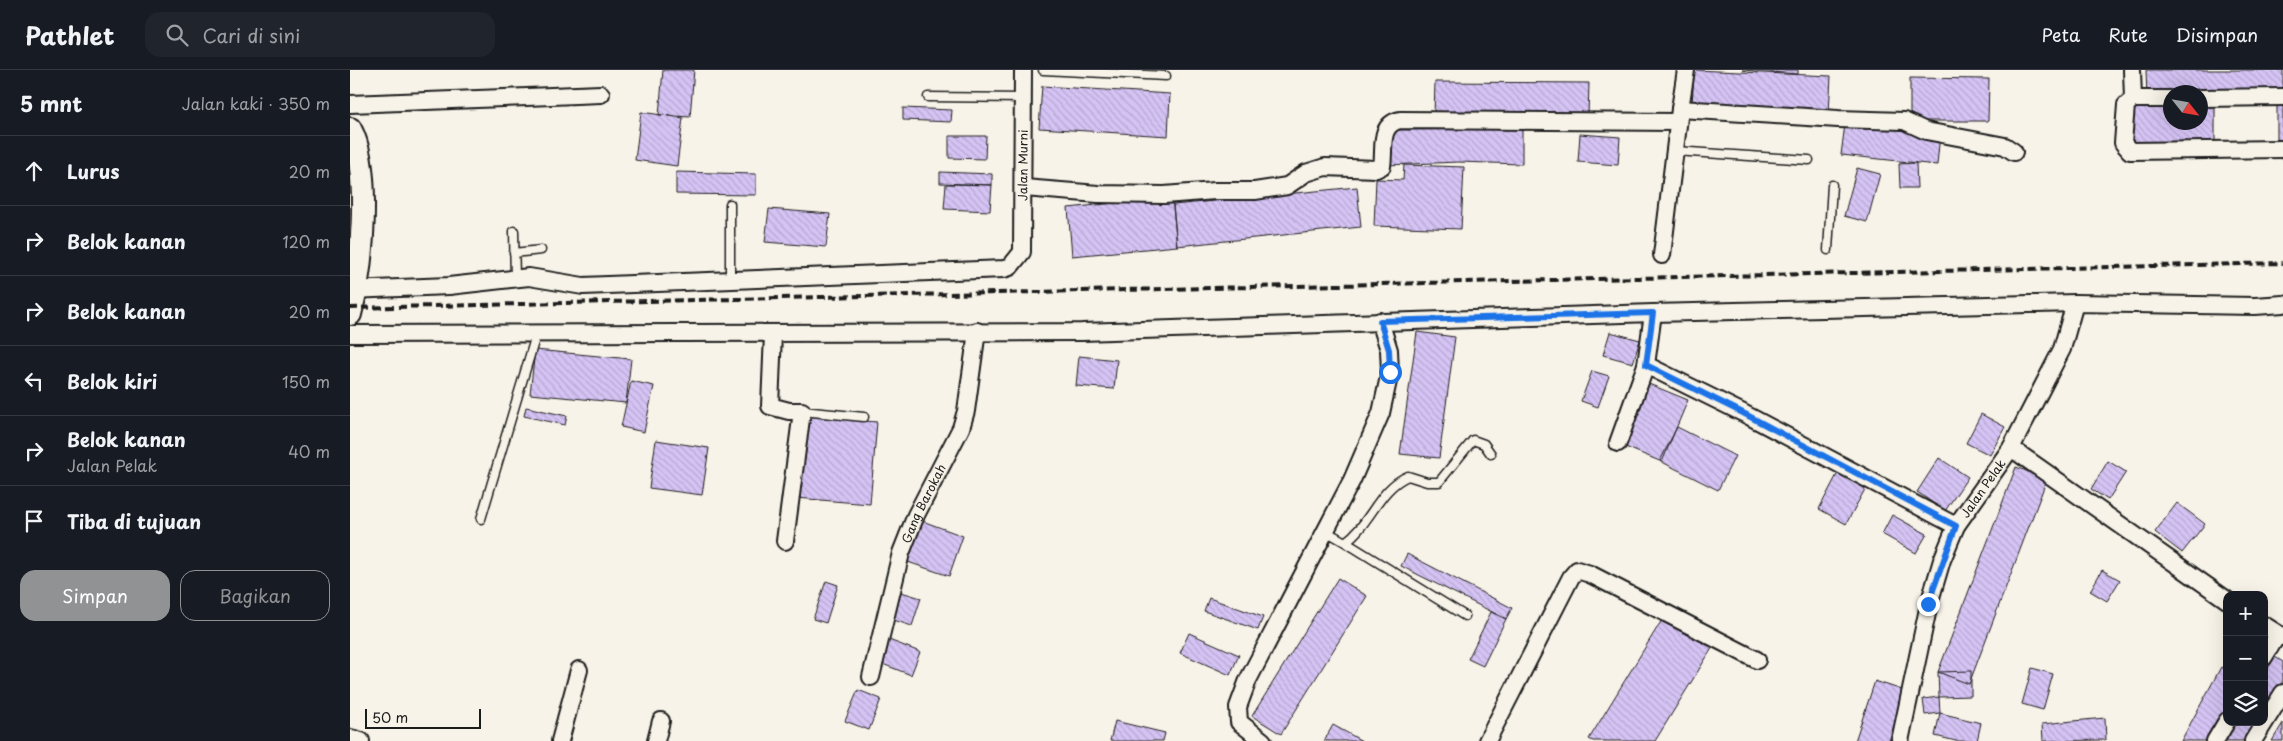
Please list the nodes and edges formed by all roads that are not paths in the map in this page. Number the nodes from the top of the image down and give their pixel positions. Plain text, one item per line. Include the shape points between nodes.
1 (1023, 70) edge
2 (1043, 70) edge
3 (1686, 70) edge
4 (2132, 70) edge
5 (1166, 76) dead end
6 (601, 94) dead end
7 (928, 97) dead end
8 (2283, 97) edge
9 (1023, 98) junction
10 (2163, 98) edge
11 (2208, 98) edge
12 (2132, 99) junction
13 (350, 104) edge
14 (1679, 116) junction
15 (350, 129) edge
16 (2283, 149) edge
17 (1675, 151) junction
18 (2014, 152) dead end
19 (1809, 160) dead end
20 (1832, 186) dead end
21 (1024, 188) junction
22 (730, 204) dead end
23 (514, 231) dead end
24 (1828, 247) dead end
25 (541, 250) dead end
26 (1662, 255) dead end
27 (514, 257) junction
28 (731, 274) junction
29 (514, 275) junction
30 (352, 289) edge
31 (2075, 303) junction
32 (2283, 304) edge
33 (1653, 313) junction
34 (350, 314) edge
35 (1380, 321) junction
36 (977, 331) junction
37 (350, 334) edge
38 (773, 334) junction
39 (536, 335) junction
40 (1646, 365) junction
41 (802, 411) junction
42 (864, 417) dead end
43 (1618, 443) dead end
44 (2011, 448) junction
45 (1491, 454) dead end
46 (481, 519) dead end
47 (1956, 526) junction
48 (1324, 530) junction
49 (785, 541) dead end
50 (1345, 542) junction
51 (2223, 597) edge
52 (1465, 616) dead end
53 (2268, 627) edge
54 (2281, 635) edge
55 (2268, 652) edge
56 (1757, 660) dead end
57 (578, 670) dead end
58 (871, 677) dead end
59 (2283, 693) edge
60 (660, 720) dead end
61 (2224, 726) edge
62 (350, 738) edge
63 (361, 741) edge
64 (560, 741) edge
65 (656, 741) edge
66 (1263, 741) edge
67 (1487, 741) edge
68 (1900, 741) edge
69 (2215, 741) edge
70 (2253, 741) edge

1 - 9 street, Jalan Murni
2 - 5 lane
3 - 14 street
4 - 12 street
6 - 13 street
7 - 9 lane
8 - 11 street
9 - 21 street, Jalan Murni
10 - 12 street
12 - 16 street via 2126,105 2123,143 2130,151
14 - 17 street
14 - 18 street via 1904,121 1926,131 2005,146
14 - 21 street via 1400,120 1391,122 1386,128 1382,166 1376,169 1325,168 1306,173 1287,186 1272,190 1164,195
15 - 30 main road via 360,155 362,187 360,254
17 - 19 lane
17 - 26 street
20 - 24 lane
21 - 28 street, Jalan Murni via 1022,252 1004,270
22 - 28 lane
23 - 27 lane
25 - 27 lane
27 - 29 lane
28 - 29 street via 583,286
29 - 30 street via 449,286
30 - 34 main road
31 - 32 street
31 - 33 street
31 - 44 street, Jalan Pelak via 2062,349
33 - 35 street
33 - 40 street
35 - 36 street via 1082,332
35 - 48 street via 1389,350 1390,372 1381,413 1352,480
36 - 38 street
36 - 58 street, Gang Barokah via 961,428 916,514 901,553
37 - 39 street
38 - 39 street
38 - 41 street via 770,406
39 - 46 lane
40 - 43 street
40 - 47 street
41 - 42 lane
41 - 49 street
44 - 47 street, Jalan Pelak
44 - 51 street
45 - 50 lane via 1484,444 1474,440 1439,482 1408,476 1402,479 1379,502 1360,531
47 - 68 street, Jalan Pelak via 1928,604
48 - 50 lane
48 - 66 street via 1251,673 1238,707 1239,722
50 - 52 lane
53 - 54 street
54 - 55 street
56 - 67 street via 1577,570
57 - 64 street
59 - 70 street
60 - 65 street
61 - 69 street
62 - 63 street

